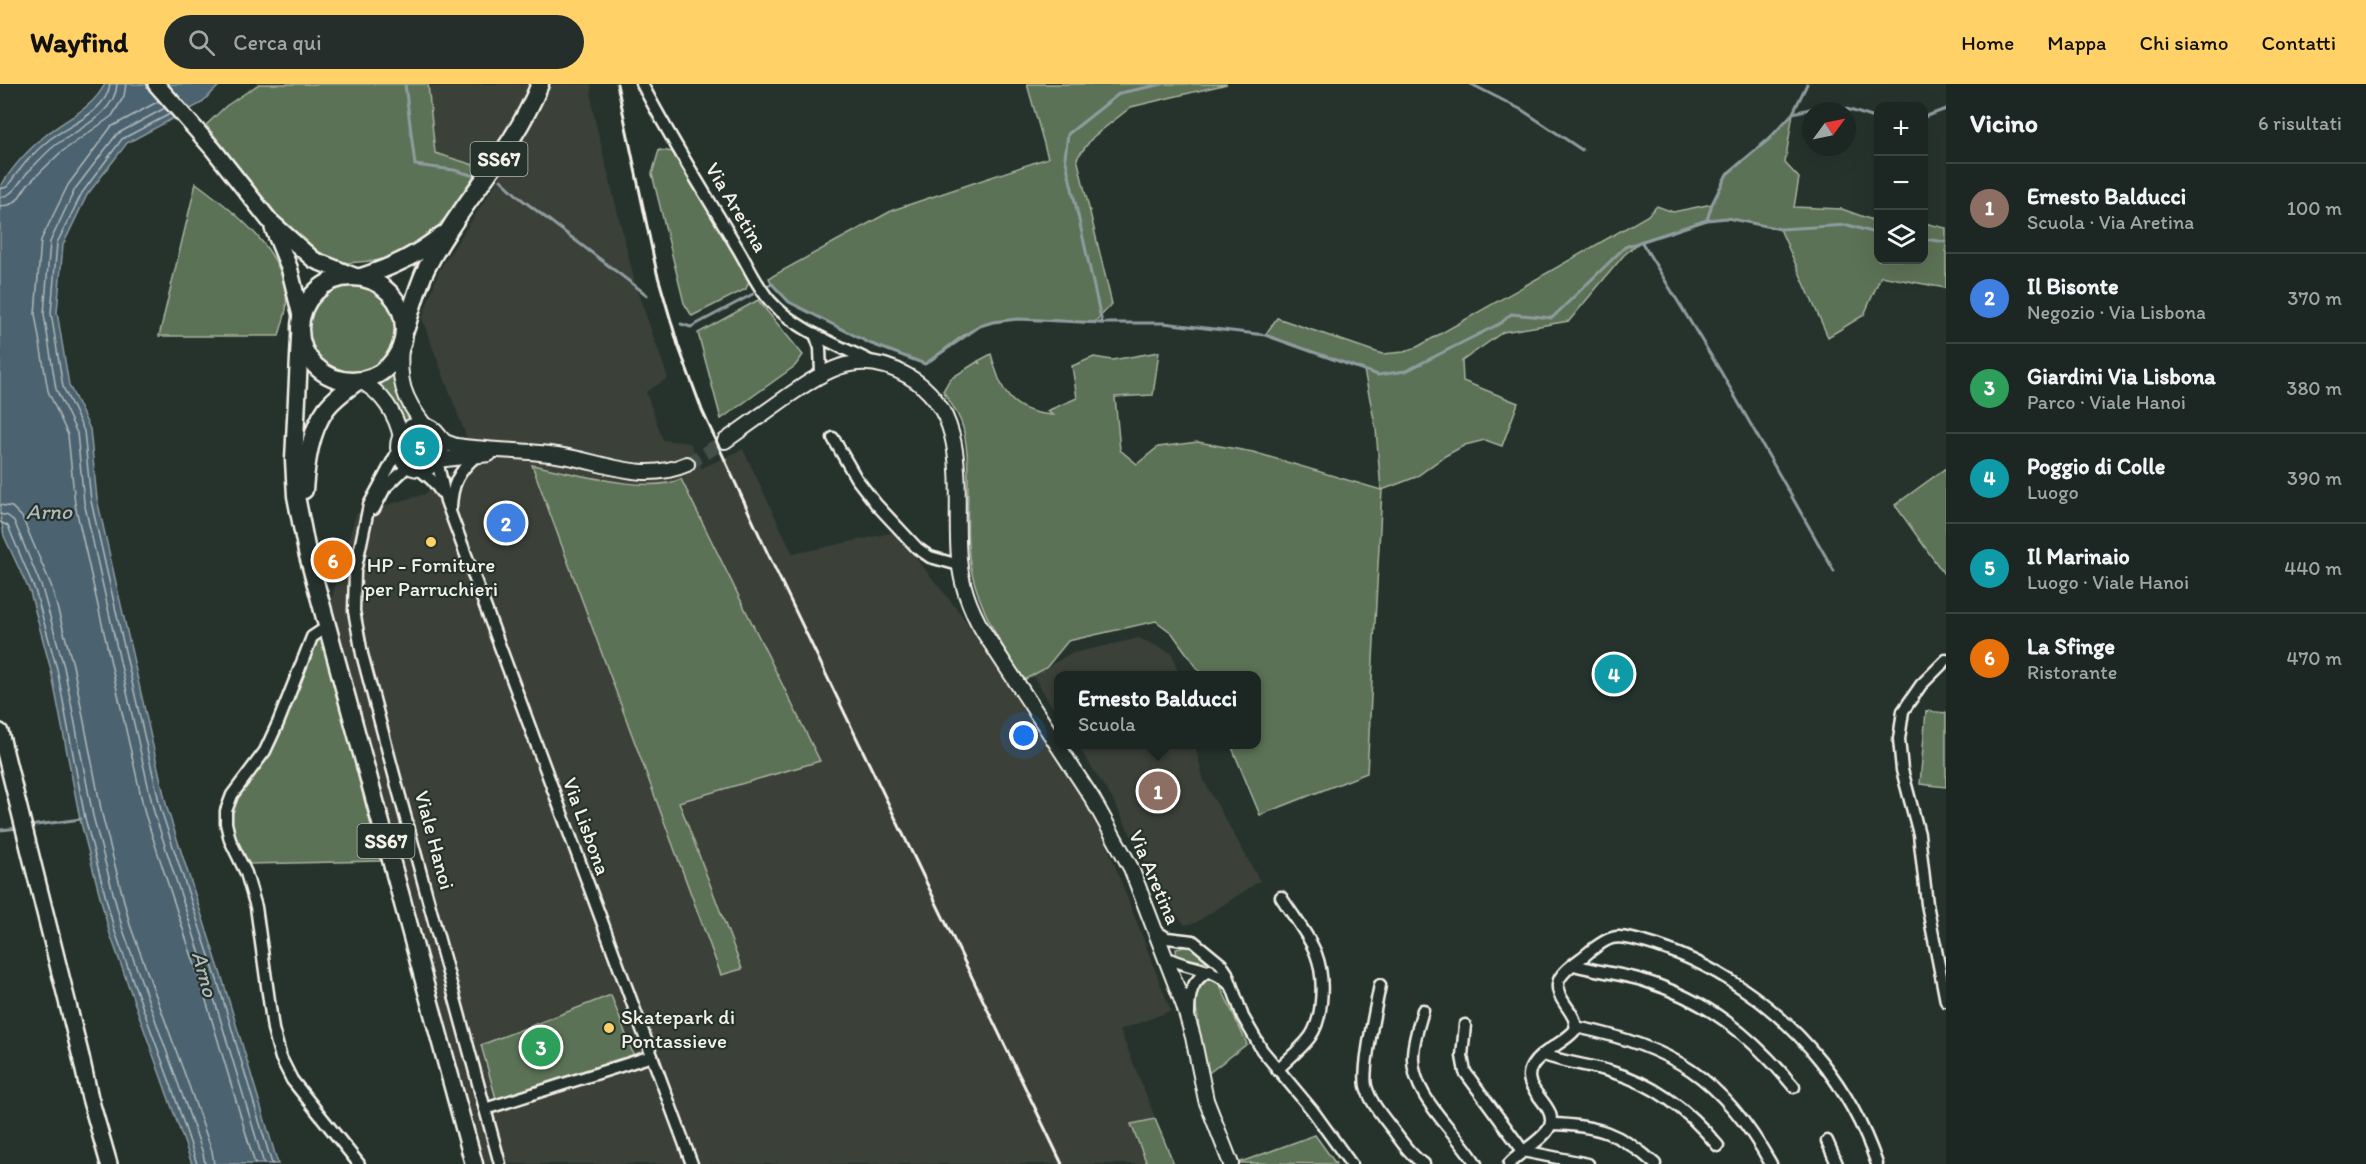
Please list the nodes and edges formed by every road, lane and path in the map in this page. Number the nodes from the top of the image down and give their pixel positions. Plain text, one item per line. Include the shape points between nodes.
1 (156, 84) edge
2 (540, 84) edge
3 (642, 84) edge
4 (269, 220) junction
5 (449, 229) junction
6 (357, 276) junction
7 (301, 316) junction
8 (815, 334) junction
9 (300, 337) junction
10 (403, 340) junction
11 (834, 343) junction
12 (873, 363) junction
13 (840, 365) junction
14 (821, 374) junction
15 (359, 381) junction
16 (425, 426) junction
17 (439, 436) junction
18 (833, 438) dead end
19 (725, 441) tunnel mouth
20 (400, 443) junction
21 (504, 451) junction
22 (475, 457) junction
23 (437, 460) junction
24 (687, 464) tunnel mouth
25 (414, 467) junction
26 (446, 501) junction
27 (451, 513) junction
28 (301, 517) junction
29 (365, 525) junction
30 (959, 566) junction
31 (327, 627) junction
32 (1946, 660) edge
33 (0, 732) edge
34 (1054, 740) edge
35 (1060, 749) edge
36 (1281, 897) dead end
37 (1156, 931) junction
38 (1171, 939) junction
39 (1166, 957) junction
40 (1579, 961) junction
41 (1210, 970) junction
42 (1380, 984) dead end
43 (1230, 985) junction
44 (1946, 1001) edge
45 (1423, 1010) dead end
46 (1189, 1023) junction
47 (1465, 1026) dead end
48 (1576, 1028) junction
49 (1544, 1055) junction
50 (652, 1056) junction
51 (1277, 1070) junction
52 (1794, 1087) dead end
53 (485, 1109) junction
54 (1551, 1124) junction
55 (1827, 1141) dead end
56 (1718, 1146) dead end
57 (1523, 1151) junction
58 (1770, 1162) edge
59 (109, 1164) edge
60 (359, 1164) edge
61 (474, 1164) edge
62 (500, 1164) edge
63 (692, 1164) edge
64 (1231, 1164) edge
65 (1351, 1164) edge
66 (1424, 1164) edge
67 (1476, 1164) edge
68 (1509, 1164) edge
69 (1588, 1164) edge
70 (1655, 1164) edge
71 (1837, 1164) edge
72 (1877, 1164) edge

1 - 4 main road
2 - 5 main road, SS67 via 513,140
3 - 8 street, Via Aretina via 757,284 786,316
4 - 6 main road via 314,260
4 - 7 main road via 289,267
5 - 6 main road, SS67 via 422,252 395,266
5 - 10 main road, SS67 via 414,299
6 - 7 main road via 326,282 306,303
6 - 10 main road via 389,291 404,319
7 - 9 main road
8 - 11 street, Via Aretina
8 - 14 street
9 - 15 main road via 304,352 326,375
9 - 28 main road, SS67 via 294,460
10 - 15 main road via 386,369
10 - 16 street via 399,369 403,392
11 - 12 street, Via Aretina
11 - 13 street
12 - 13 street, Via Aretina
12 - 30 street, Via Aretina via 918,382 938,403 948,422 956,452
13 - 14 street, Via Aretina
14 - 19 street, Via Aretina
15 - 20 street via 371,386 392,412
15 - 28 main road, SS67 via 338,396 320,420 305,473
16 - 17 street
16 - 20 street via 411,427
17 - 21 street via 456,447
17 - 23 street via 442,447
18 - 30 street via 856,478 917,548 930,557
20 - 25 street via 400,455
20 - 29 street, Viale Hanoi via 371,499
21 - 22 street
21 - 24 street via 559,455 629,472 656,472
22 - 23 street
22 - 27 street via 455,480
23 - 25 street, Viale Hanoi via 426,468
23 - 26 street, Via Lisbona
25 - 26 street, Via Lisbona via 432,480
25 - 29 street, Viale Hanoi via 385,488
26 - 27 street, Via Lisbona
27 - 50 street, Via Lisbona
28 - 31 main road, SS67
29 - 53 street, Viale Hanoi via 355,572 354,611 362,654
30 - 34 street, Via Aretina via 966,596 978,622
31 - 60 street via 312,637 265,751 232,795 226,823 256,907 273,1029 281,1058 292,1080
31 - 61 main road, SS67
32 - 44 street via 1903,711 1899,739
33 - 59 main road
35 - 37 street, Via Aretina via 1109,825
36 - 51 street via 1313,947 1323,978 1314,1030
37 - 38 street
37 - 39 street, Via Aretina
38 - 39 street via 1165,945
38 - 43 street via 1199,944 1223,967
39 - 41 street via 1179,964
39 - 46 street, Via Aretina
40 - 48 street via 1560,979 1558,989
40 - 52 street via 1644,981 1705,1007 1757,1046
40 - 72 street via 1609,939 1627,938 1681,955 1741,987 1788,1026 1828,1071 1854,1113
41 - 43 street
41 - 46 street via 1192,987
42 - 66 street via 1366,1087 1394,1131
43 - 51 street via 1253,1035
45 - 67 street via 1413,1052 1415,1076 1425,1097
46 - 64 street, Via Aretina via 1208,1107
47 - 57 street via 1465,1072
48 - 49 street
48 - 58 street via 1627,1038 1678,1062 1721,1094
49 - 54 street via 1533,1065 1529,1077 1550,1114
49 - 56 street via 1611,1071 1657,1092 1694,1119
50 - 53 street
50 - 63 street, Via Lisbona
51 - 65 street
53 - 62 street, Viale Hanoi
54 - 57 street
54 - 70 street via 1595,1128 1626,1142
55 - 71 street
57 - 68 street
57 - 69 street

